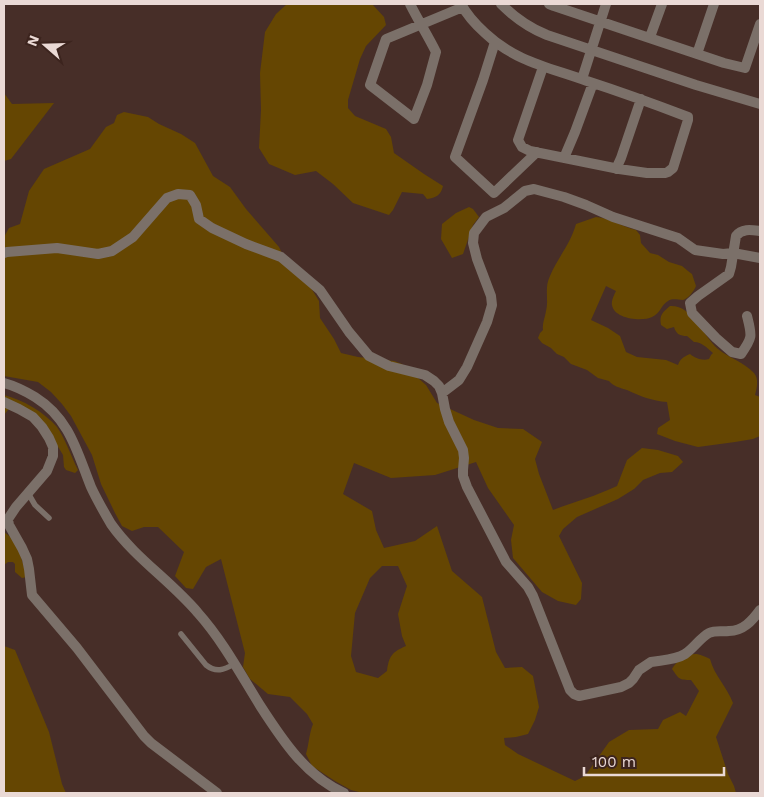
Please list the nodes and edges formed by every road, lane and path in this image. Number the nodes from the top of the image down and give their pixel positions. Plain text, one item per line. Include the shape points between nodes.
1 (410, 4) edge
2 (501, 4) edge
3 (549, 4) edge
4 (606, 4) edge
5 (662, 4) edge
6 (714, 4) edge
7 (462, 6) edge
8 (600, 21) junction
9 (422, 24) junction
10 (760, 24) edge
11 (650, 37) junction
12 (495, 42) junction
13 (592, 50) junction
14 (697, 54) junction
15 (543, 67) junction
16 (582, 79) junction
17 (593, 83) junction
18 (641, 99) junction
19 (760, 104) edge
20 (537, 152) junction
21 (564, 158) junction
22 (616, 169) junction
23 (760, 231) edge
24 (4, 253) edge
25 (733, 253) junction
26 (760, 258) edge
27 (747, 316) dead end
28 (4, 383) edge
29 (442, 393) junction
30 (4, 402) edge
31 (28, 493) junction
32 (49, 518) dead end
33 (760, 610) edge
34 (181, 634) dead end
35 (234, 664) junction
36 (217, 793) edge
37 (344, 793) edge

1 - 9 street
2 - 13 street via 535,30
3 - 8 street
4 - 8 street
5 - 11 street
6 - 14 street
7 - 9 street
7 - 12 street via 474,23
8 - 11 street
8 - 13 street
9 - 9 street via 436,52 414,119 370,85 386,39
10 - 14 street via 745,68
11 - 14 street
12 - 15 street via 519,58
12 - 20 street via 455,157 494,193
13 - 16 street
13 - 19 street
15 - 16 street
15 - 20 street via 518,140 522,147
16 - 17 street
17 - 18 street
17 - 21 street
18 - 22 street
18 - 22 street via 688,117 674,168 665,173
20 - 21 street
21 - 22 street
23 - 25 street via 739,232
24 - 29 street via 57,248 98,254 112,251 133,237 167,198 178,194 190,195 199,219 246,244 281,257 320,290 369,356 389,366 425,375 439,386
25 - 26 street
25 - 27 street via 729,274 690,303 692,313 732,352 741,354 752,334
25 - 29 street via 695,250 678,238 572,200 534,188 525,191 486,217 474,233 477,260 492,305 467,366 459,380
28 - 35 street via 37,398 62,421 97,500 112,524 132,550 199,614
29 - 33 street via 449,422 463,450 462,470 467,487 506,562 533,596 574,694 579,696 621,687 651,662 681,656 713,632 742,628
30 - 31 street via 33,417 53,447 47,472
31 - 32 lane via 35,506
31 - 36 street via 11,513 8,522 27,559 33,598 77,648 144,736
34 - 35 lane via 206,665 215,671
35 - 37 street via 278,734 302,763 314,775

